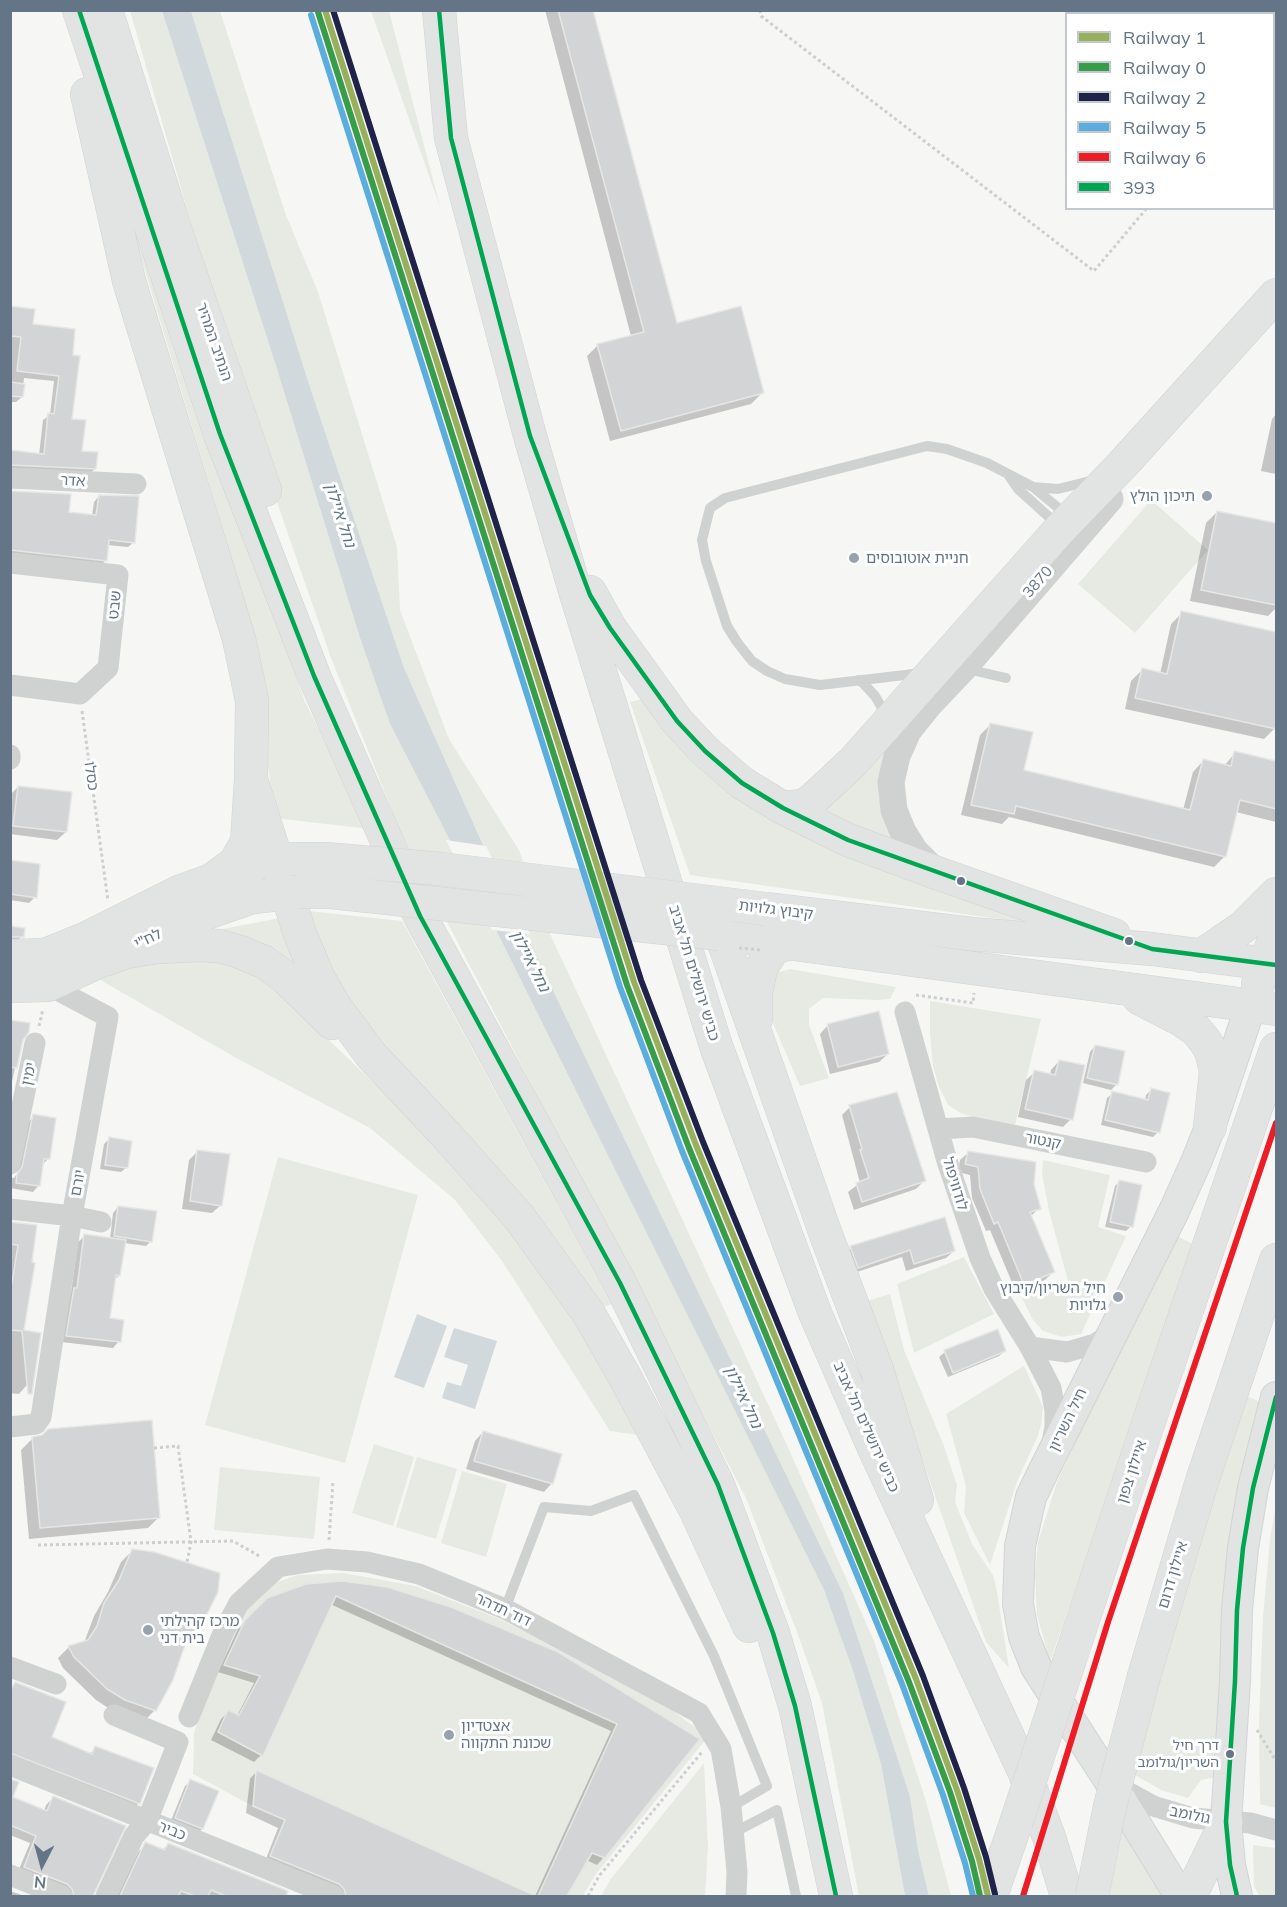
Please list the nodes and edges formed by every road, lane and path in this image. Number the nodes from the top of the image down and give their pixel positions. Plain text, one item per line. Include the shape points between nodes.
1 (68, 10) edge
2 (79, 10) edge
3 (106, 10) edge
4 (439, 10) edge
5 (760, 10) edge
6 (1145, 210) edge
7 (1276, 296) edge
8 (1276, 317) edge
9 (530, 436) junction
10 (1123, 464) junction
11 (1009, 476) junction
12 (10, 478) edge
13 (136, 484) dead end
14 (1033, 487) junction
15 (1070, 527) junction
16 (10, 563) edge
17 (949, 674) junction
18 (314, 676) junction
19 (1006, 678) dead end
20 (853, 681) junction
21 (10, 685) edge
22 (80, 694) junction
23 (883, 728) junction
24 (251, 779) junction
25 (783, 808) junction
26 (284, 859) junction
27 (937, 873) junction
28 (212, 880) junction
29 (294, 892) junction
30 (1276, 894) edge
31 (699, 900) junction
32 (112, 927) junction
33 (774, 930) junction
34 (724, 944) junction
35 (1152, 950) junction
36 (1273, 954) edge
37 (10, 956) edge
38 (1201, 956) junction
39 (107, 959) junction
40 (1085, 982) junction
41 (48, 984) junction
42 (10, 986) edge
43 (907, 1003) joint
44 (973, 1003) dead end
45 (1264, 1007) edge
46 (757, 1042) junction
47 (35, 1043) joint
48 (1276, 1049) edge
49 (371, 1055) junction
50 (1210, 1127) junction
51 (939, 1129) junction
52 (1146, 1162) dead end
53 (10, 1164) edge
54 (10, 1209) edge
55 (72, 1216) junction
56 (101, 1222) dead end
57 (1276, 1260) edge
58 (1111, 1334) junction
59 (1030, 1347) junction
60 (1276, 1397) edge
61 (10, 1428) edge
62 (154, 1448) dead end
63 (1046, 1467) junction
64 (333, 1481) dead end
65 (191, 1542) junction
66 (38, 1545) dead end
67 (327, 1559) junction
68 (187, 1563) dead end
69 (278, 1567) junction
70 (505, 1609) junction
71 (955, 1619) junction
72 (10, 1667) edge
73 (56, 1684) dead end
74 (114, 1715) dead end
75 (189, 1717) dead end
76 (1253, 1724) dead end
77 (714, 1737) junction
78 (1276, 1761) edge
79 (10, 1765) edge
80 (1110, 1782) junction
81 (816, 1801) junction
82 (730, 1807) junction
83 (147, 1821) junction
84 (1227, 1822) junction
85 (1276, 1830) edge
86 (733, 1833) junction
87 (10, 1875) edge
88 (62, 1896) edge
89 (106, 1896) edge
90 (334, 1896) edge
91 (588, 1896) edge
92 (736, 1896) edge
93 (796, 1896) edge
94 (837, 1896) edge
95 (992, 1896) edge
96 (1067, 1896) edge
97 (1092, 1896) edge
98 (1180, 1896) edge
99 (1190, 1896) edge
100 (1237, 1896) edge

1 - 24 main road via 129,281 239,639 252,702
2 - 18 main road via 220,435
3 - 18 main road, הנתיב המהיר via 179,241 275,520
4 - 9 main road, כביש ירושלים תל אביב via 452,138
5 - 6 path via 761,16 1094,270
7 - 10 main road
8 - 15 street
9 - 25 main road via 590,595 610,628 698,744 742,783
9 - 71 main road, כביש ירושלים תל אביב via 716,1046 814,1314
10 - 14 lane via 1075,486
10 - 15 main road
11 - 14 lane
11 - 15 lane via 1018,489
11 - 20 lane via 969,456 927,446 725,498 710,508 702,540 706,561 727,626 752,661 785,679 820,685
12 - 13 street, אדר
14 - 15 lane
15 - 17 main road
16 - 22 street, שבט via 118,575 108,668
17 - 19 lane
17 - 20 lane via 915,673
17 - 23 main road
17 - 27 street via 908,731 891,782 894,810 903,832
18 - 81 main road via 420,916 620,1282 718,1485 773,1633 795,1706
20 - 23 lane via 869,688 881,706
21 - 22 street
22 - 32 path, כסלו
23 - 25 main road via 811,801
24 - 26 main road
24 - 28 main road via 247,842 235,863
25 - 27 main road via 848,840
26 - 28 main road, לח"י via 258,863
26 - 29 main road
26 - 31 main road, קיבוץ גלויות, bridge via 441,869
27 - 35 main road
28 - 32 main road, לח"י via 179,892
29 - 34 main road, קיבוץ גלויות, bridge via 331,892
29 - 39 main road, לח"י via 253,897 198,916
29 - 49 main road via 302,941 318,977
30 - 38 main road via 1243,927
31 - 33 main road, קיבוץ גלויות, bridge
31 - 34 main road via 709,911
32 - 37 main road, לח"י via 45,955
33 - 34 main road, קיבוץ גלויות
33 - 35 main road, קיבוץ גלויות via 972,934
33 - 40 main road, קיבוץ גלויות
33 - 46 main road via 779,946 761,968 756,992
34 - 46 main road
35 - 38 main road, קיבוץ גלויות
36 - 38 main road, קיבוץ גלויות
36 - 45 main road, חיל השריון
39 - 41 main road, לח"י
39 - 49 main road via 157,947 219,946 240,952 285,977 329,1021
40 - 45 main road, קיבוץ גלויות
40 - 50 main road via 1139,998 1196,1030 1205,1041 1216,1071
41 - 42 main road, לח"י
41 - 47 path, ימין
41 - 55 street, יורם via 108,1017
43 - 44 path
43 - 51 street, לודוויפול
45 - 50 main road, חיל השריון
46 - 71 main road via 877,1370
47 - 53 street, ימין
48 - 95 main road, איילון צפון, bridge
49 - 81 main road via 519,1217 589,1314 695,1509 756,1641
50 - 58 main road, חיל השריון via 1174,1210
51 - 52 street, קנטור via 973,1127
51 - 59 street, לודוויפול via 980,1258
54 - 55 street
55 - 56 street
55 - 61 street, יורם via 41,1417 36,1424
57 - 97 main road, איילון דרום, bridge via 1202,1481 1144,1677 1110,1806
58 - 59 street via 1095,1344 1067,1352
58 - 63 main road, חיל השריון
59 - 63 street, לודוויפול via 1052,1388 1055,1410
60 - 84 main road via 1253,1488 1243,1548
62 - 65 path via 178,1446
63 - 80 main road, חיל השריון via 1032,1497 1020,1546 1018,1604 1024,1637 1036,1667
64 - 67 path
65 - 66 path
65 - 68 path
65 - 69 path via 233,1541
67 - 69 street, דוד תדהר
67 - 70 street, דוד תדהר via 367,1562 419,1574
69 - 75 street via 239,1603
70 - 77 street, דוד תדהר via 699,1713
70 - 82 lane via 544,1507 591,1511 634,1495 714,1656 767,1786
71 - 96 main road, כביש ירושלים תל אביב via 1024,1771
72 - 73 street
74 - 83 street via 178,1742
76 - 78 path
77 - 82 street, דוד תדהר via 721,1749
77 - 91 path via 599,1876
79 - 83 street, כביר
80 - 84 street, גולומב via 1153,1806 1193,1818
80 - 98 main road, חיל השריון
81 - 94 main road
82 - 86 street, דוד תדהר
83 - 89 street via 134,1836
83 - 90 street, כביר
84 - 85 street, גולומב
84 - 99 main road
84 - 100 main road
86 - 92 street, דוד תדהר
86 - 93 lane via 777,1810
87 - 88 street

